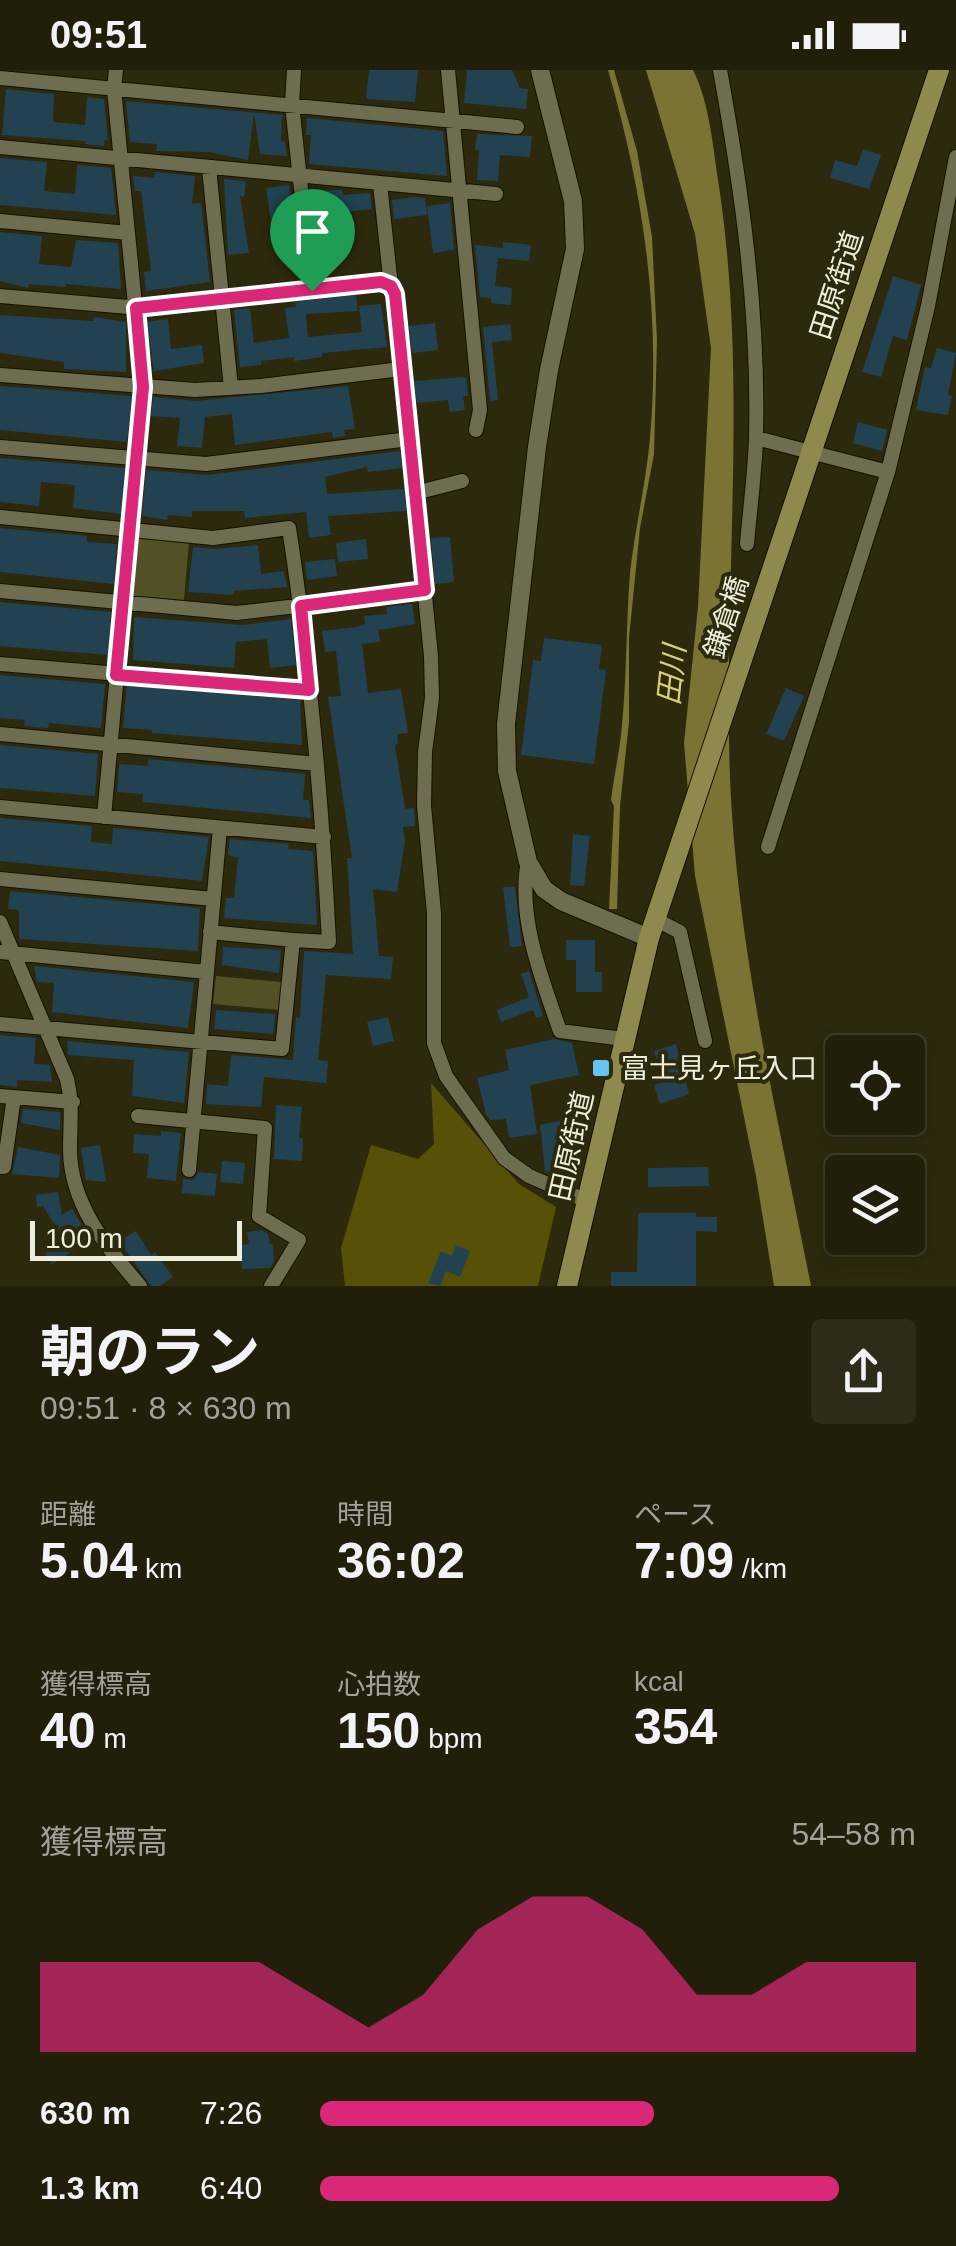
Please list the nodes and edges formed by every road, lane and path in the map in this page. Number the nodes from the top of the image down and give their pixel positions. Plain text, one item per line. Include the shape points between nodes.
1 (116, 70) edge
2 (294, 70) edge
3 (448, 70) edge
4 (540, 70) edge
5 (720, 70) edge
6 (939, 70) edge
7 (0, 78) edge
8 (114, 88) junction
9 (292, 106) junction
10 (455, 121) junction
11 (517, 127) dead end
12 (0, 147) edge
13 (956, 157) edge
14 (121, 160) junction
15 (210, 168) junction
16 (300, 177) junction
17 (380, 184) junction
18 (461, 191) junction
19 (496, 194) dead end
20 (0, 221) edge
21 (128, 233) junction
22 (391, 286) junction
23 (312, 291) junction
24 (0, 296) edge
25 (222, 300) junction
26 (136, 308) junction
27 (401, 369) junction
28 (0, 375) edge
29 (143, 387) junction
30 (231, 388) junction
31 (476, 430) dead end
32 (756, 438) junction
33 (409, 439) junction
34 (0, 447) edge
35 (810, 453) junction
36 (136, 460) junction
37 (888, 472) junction
38 (462, 482) dead end
39 (414, 493) junction
40 (0, 517) edge
41 (788, 519) joint
42 (129, 531) junction
43 (747, 544) dead end
44 (425, 590) junction
45 (0, 591) edge
46 (123, 602) junction
47 (301, 606) junction
48 (0, 664) edge
49 (116, 675) junction
50 (309, 690) junction
51 (0, 734) edge
52 (110, 745) junction
53 (317, 764) junction
54 (0, 808) edge
55 (104, 817) junction
56 (220, 828) junction
57 (324, 837) junction
58 (768, 848) dead end
59 (528, 862) junction
60 (0, 880) edge
61 (213, 899) junction
62 (655, 920) junction
63 (0, 922) edge
64 (210, 932) junction
65 (293, 940) junction
66 (6, 953) edge
67 (206, 972) junction
68 (0, 1024) edge
69 (46, 1028) junction
70 (624, 1039) junction
71 (705, 1041) dead end
72 (199, 1042) junction
73 (7, 1097) edge
74 (73, 1102) junction
75 (138, 1116) dead end
76 (193, 1120) junction
77 (0, 1166) edge
78 (189, 1170) dead end
79 (587, 1201) junction
80 (140, 1286) edge
81 (272, 1286) edge
82 (567, 1286) edge

1 - 8 street
2 - 9 street
3 - 10 street
4 - 59 street via 576,219 573,267 537,447 506,724 506,772
5 - 32 street via 748,250
6 - 35 main road, 田原街道
7 - 8 street
8 - 9 street
8 - 14 street
9 - 10 street
9 - 16 street
10 - 11 street
10 - 18 street
12 - 14 street
13 - 37 street
14 - 15 street
14 - 21 street
15 - 16 street
15 - 25 street
16 - 17 street
16 - 23 street
17 - 18 street
17 - 22 street
18 - 19 street
18 - 31 street via 480,410
20 - 21 street
21 - 26 street
22 - 23 street
22 - 27 street
23 - 25 street
24 - 26 street
25 - 26 street
25 - 30 street
26 - 29 street
27 - 30 street
27 - 33 street
28 - 29 street
29 - 30 street
29 - 36 street
32 - 35 street
32 - 43 street
33 - 36 street via 206,464
33 - 39 street
34 - 36 street
35 - 37 street
35 - 41 main road, 田原街道
36 - 42 street
37 - 58 street
38 - 39 street
39 - 44 street
40 - 42 street
41 - 62 main road, 鎌倉橋
42 - 46 street
42 - 47 street via 213,538 288,528
44 - 47 street
44 - 79 street via 432,698 424,806 434,913 434,1043 446,1076 504,1158
45 - 46 street
46 - 47 street via 237,613
46 - 49 street
47 - 50 street
48 - 49 street
49 - 50 street
49 - 52 street
50 - 53 street
51 - 52 street
52 - 53 street
52 - 55 street
53 - 57 street
54 - 55 street
55 - 56 street
56 - 57 street
56 - 61 street
57 - 65 street via 329,942
59 - 62 street via 561,900
59 - 70 street via 533,952 560,1031
60 - 61 street
61 - 64 street
62 - 70 main road, 田原街道
62 - 71 street via 680,932
63 - 66 street
64 - 65 street
64 - 67 street
65 - 72 street via 282,1050
66 - 67 street
66 - 69 street
67 - 72 street
68 - 69 street
69 - 72 street
69 - 74 street
70 - 79 main road, 田原街道
72 - 76 street
73 - 74 street
73 - 77 street
74 - 80 street via 70,1152 77,1198
75 - 76 street
76 - 78 street
76 - 81 street via 265,1128 259,1216 299,1240
79 - 82 main road, 田原街道

